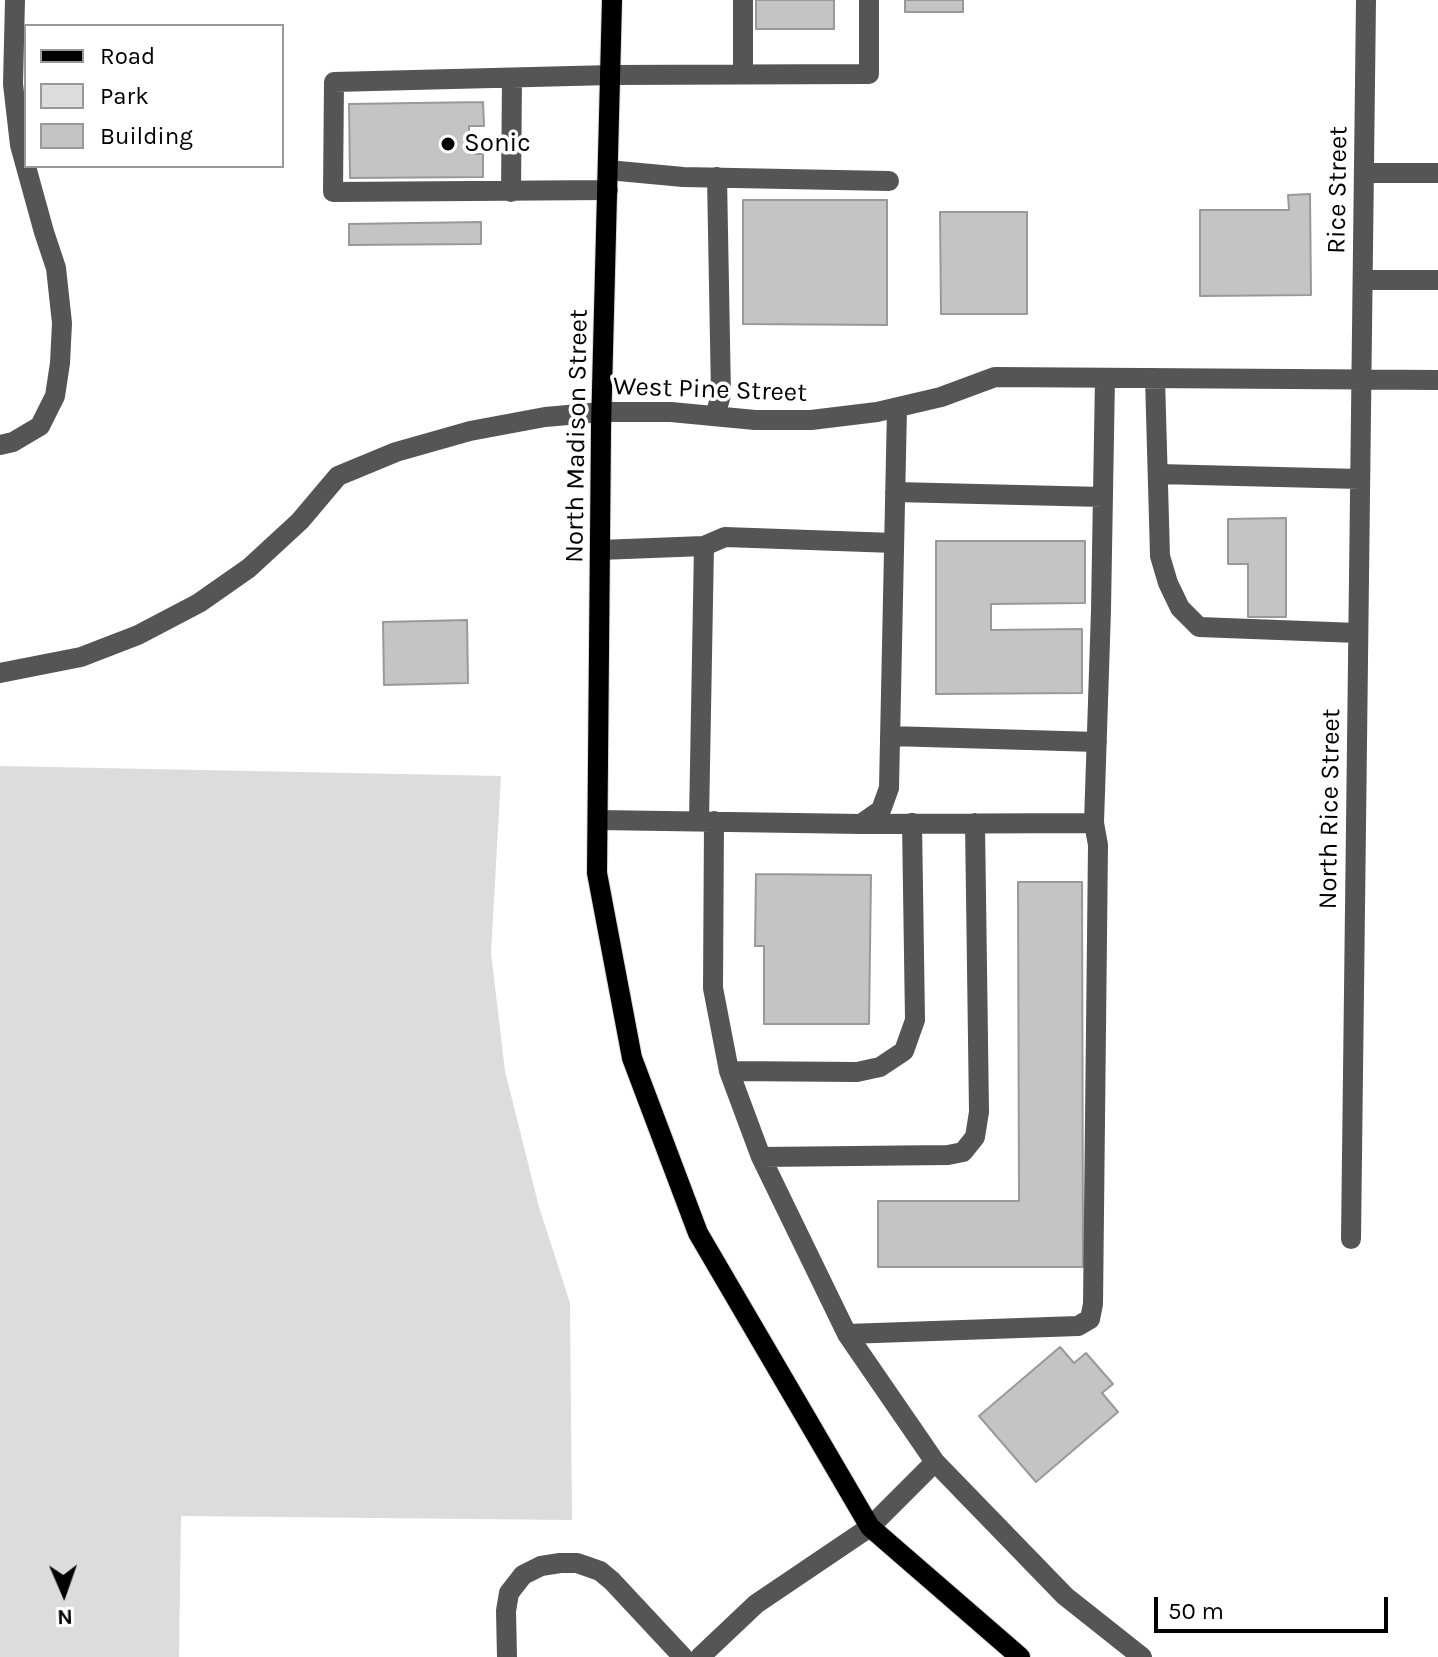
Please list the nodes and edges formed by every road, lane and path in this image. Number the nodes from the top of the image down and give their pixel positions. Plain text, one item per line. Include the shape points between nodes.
1 (15, 0) edge
2 (612, 0) edge
3 (743, 0) edge
4 (869, 0) edge
5 (1366, 0) edge
6 (743, 74) junction
7 (611, 75) junction
8 (512, 78) junction
9 (24, 160) edge
10 (26, 168) edge
11 (1364, 173) junction
12 (1438, 173) edge
13 (717, 177) junction
14 (608, 180) junction
15 (889, 181) dead end
16 (511, 192) junction
17 (1363, 280) junction
18 (1438, 280) edge
19 (1105, 378) junction
20 (1155, 378) junction
21 (1361, 380) junction
22 (1438, 380) edge
23 (897, 408) junction
24 (602, 412) junction
25 (715, 416) junction
26 (0, 445) edge
27 (1158, 474) junction
28 (1360, 479) junction
29 (895, 492) junction
30 (1103, 497) junction
31 (894, 543) junction
32 (704, 546) junction
33 (600, 550) junction
34 (1358, 633) junction
35 (0, 673) edge
36 (890, 736) junction
37 (1097, 742) junction
38 (598, 820) junction
39 (707, 821) junction
40 (912, 823) junction
41 (975, 823) junction
42 (1094, 823) junction
43 (861, 824) junction
44 (729, 1071) junction
45 (761, 1157) junction
46 (1351, 1239) dead end
47 (847, 1334) junction
48 (935, 1462) junction
49 (870, 1527) junction
50 (507, 1657) edge
51 (683, 1657) edge
52 (700, 1657) edge
53 (1020, 1657) edge
54 (1142, 1657) edge

1 - 9 street via 13,84
2 - 7 main road, North Madison Street
3 - 6 street
4 - 6 street via 869,74
5 - 11 street, Rice Street
6 - 7 street
7 - 8 street
7 - 14 main road, North Madison Street
8 - 16 street
8 - 16 street via 334,82 333,192
10 - 26 street via 56,268 60,363 55,396 40,426
11 - 12 street
11 - 17 street, Rice Street
13 - 14 street
13 - 15 street
13 - 25 street via 721,395
14 - 16 street
14 - 24 main road, North Madison Street
17 - 18 street
17 - 21 street, Rice Street
19 - 20 street, West Pine Street
19 - 23 street, West Pine Street via 995,377
19 - 30 street
20 - 21 street, West Pine Street
20 - 27 street
21 - 22 street, West Pine Street
21 - 28 street, North Rice Street
23 - 25 street, West Pine Street via 811,420
23 - 29 street
24 - 25 street, West Pine Street
24 - 33 main road, North Madison Street
24 - 35 street, West Pine Street via 470,431 396,452 338,476 259,559 199,603 81,657
27 - 28 street
27 - 34 street via 1160,556 1180,608 1199,627
28 - 34 street, North Rice Street
29 - 30 street
29 - 31 street
30 - 37 street
31 - 32 street via 725,537
31 - 36 street
32 - 33 street
32 - 39 street
33 - 38 main road, North Madison Street
34 - 46 street, North Rice Street
36 - 37 street
36 - 43 street via 889,788 881,810
37 - 42 street
38 - 39 street
38 - 49 main road, North Madison Street via 597,873 632,1058 698,1233
39 - 43 street
39 - 44 street via 713,988
40 - 41 street
40 - 43 street
40 - 44 street via 915,1020 904,1051 880,1067 857,1072
41 - 42 street
41 - 45 street via 975,1137 963,1152 948,1155
42 - 47 street via 1098,845 1090,1319 1078,1326
44 - 45 street
45 - 47 street
47 - 48 street
48 - 49 street
48 - 54 street via 1065,1596
49 - 52 street via 756,1604
49 - 53 main road, North Madison Street
50 - 51 street via 509,1593 523,1575 541,1566 577,1563 612,1581

